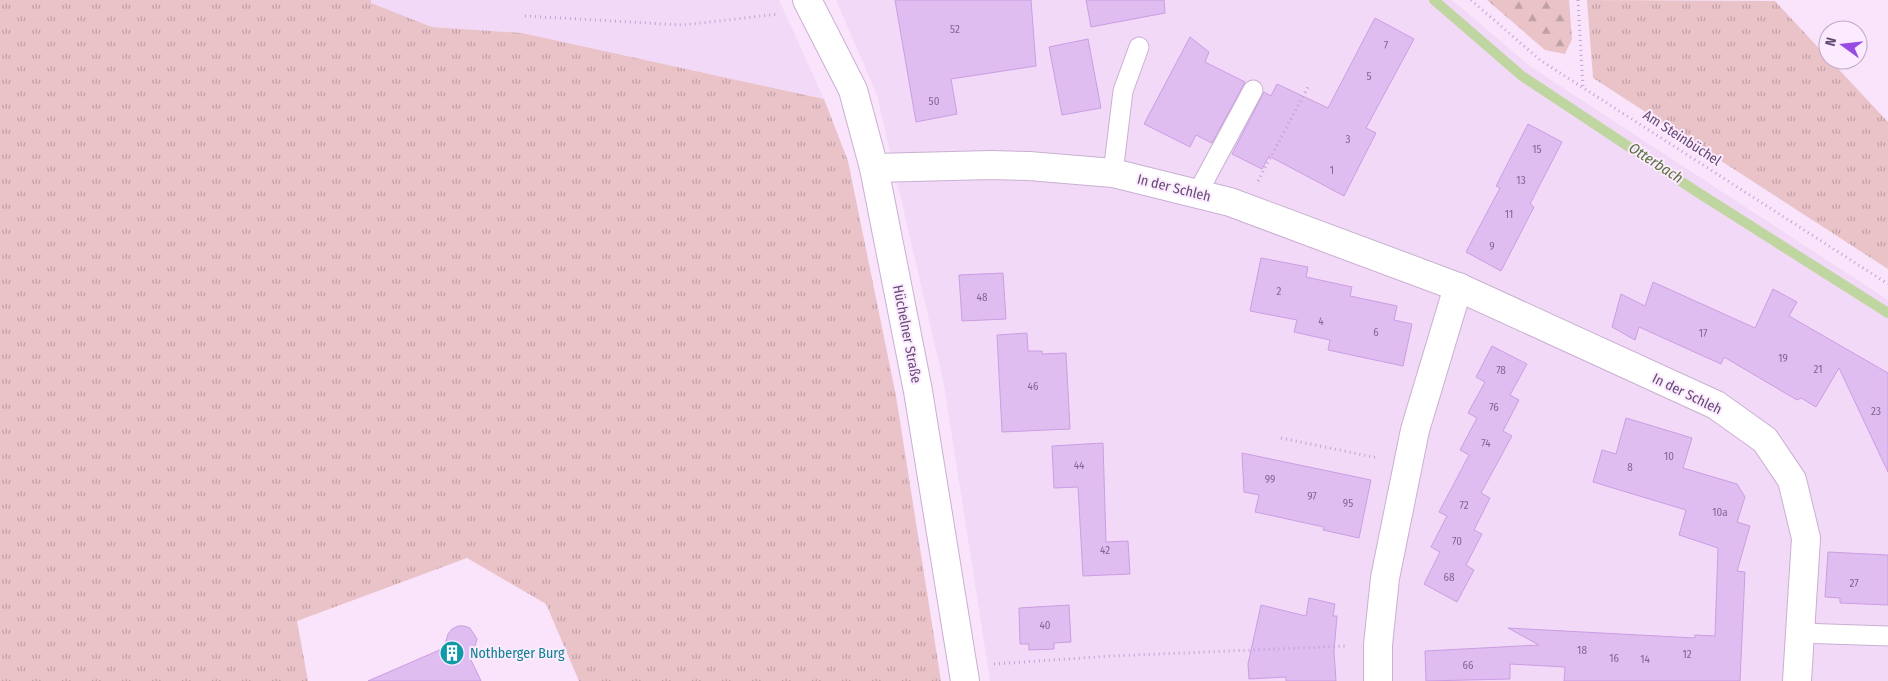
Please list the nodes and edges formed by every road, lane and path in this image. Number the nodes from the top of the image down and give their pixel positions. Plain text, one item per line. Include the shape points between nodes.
1 (1471, 0) edge
2 (1578, 0) edge
3 (809, 5) edge
4 (525, 16) dead end
5 (1139, 47) dead end
6 (1309, 85) dead end
7 (1583, 88) junction
8 (1252, 90) dead end
9 (874, 168) junction
10 (1113, 173) junction
11 (1196, 194) junction
12 (1246, 208) junction
13 (1888, 284) edge
14 (1458, 287) junction
15 (1281, 438) dead end
16 (1408, 464) junction
17 (1800, 633) junction
18 (1888, 636) edge
19 (1378, 645) junction
20 (964, 673) edge
21 (1378, 681) edge
22 (1797, 681) edge

1 - 7 path, Am Steinbüchel via 1540,60
2 - 7 path
3 - 4 path via 683,25
3 - 9 street, Hüchelner Straße via 853,90
5 - 10 lane via 1123,91
6 - 12 path
7 - 13 path, Am Steinbüchel
8 - 11 lane
9 - 10 street, In der Schleh via 1000,165
9 - 20 street, Hüchelner Straße via 918,391
10 - 11 street, In der Schleh
11 - 12 street, In der Schleh
12 - 14 street, In der Schleh
14 - 16 street via 1415,430
14 - 17 street, In der Schleh via 1716,405 1765,440 1792,480 1806,538
15 - 16 path
16 - 19 street via 1385,578
17 - 18 lane
17 - 22 street, In der Schleh
19 - 20 path via 1112,656
19 - 21 street

